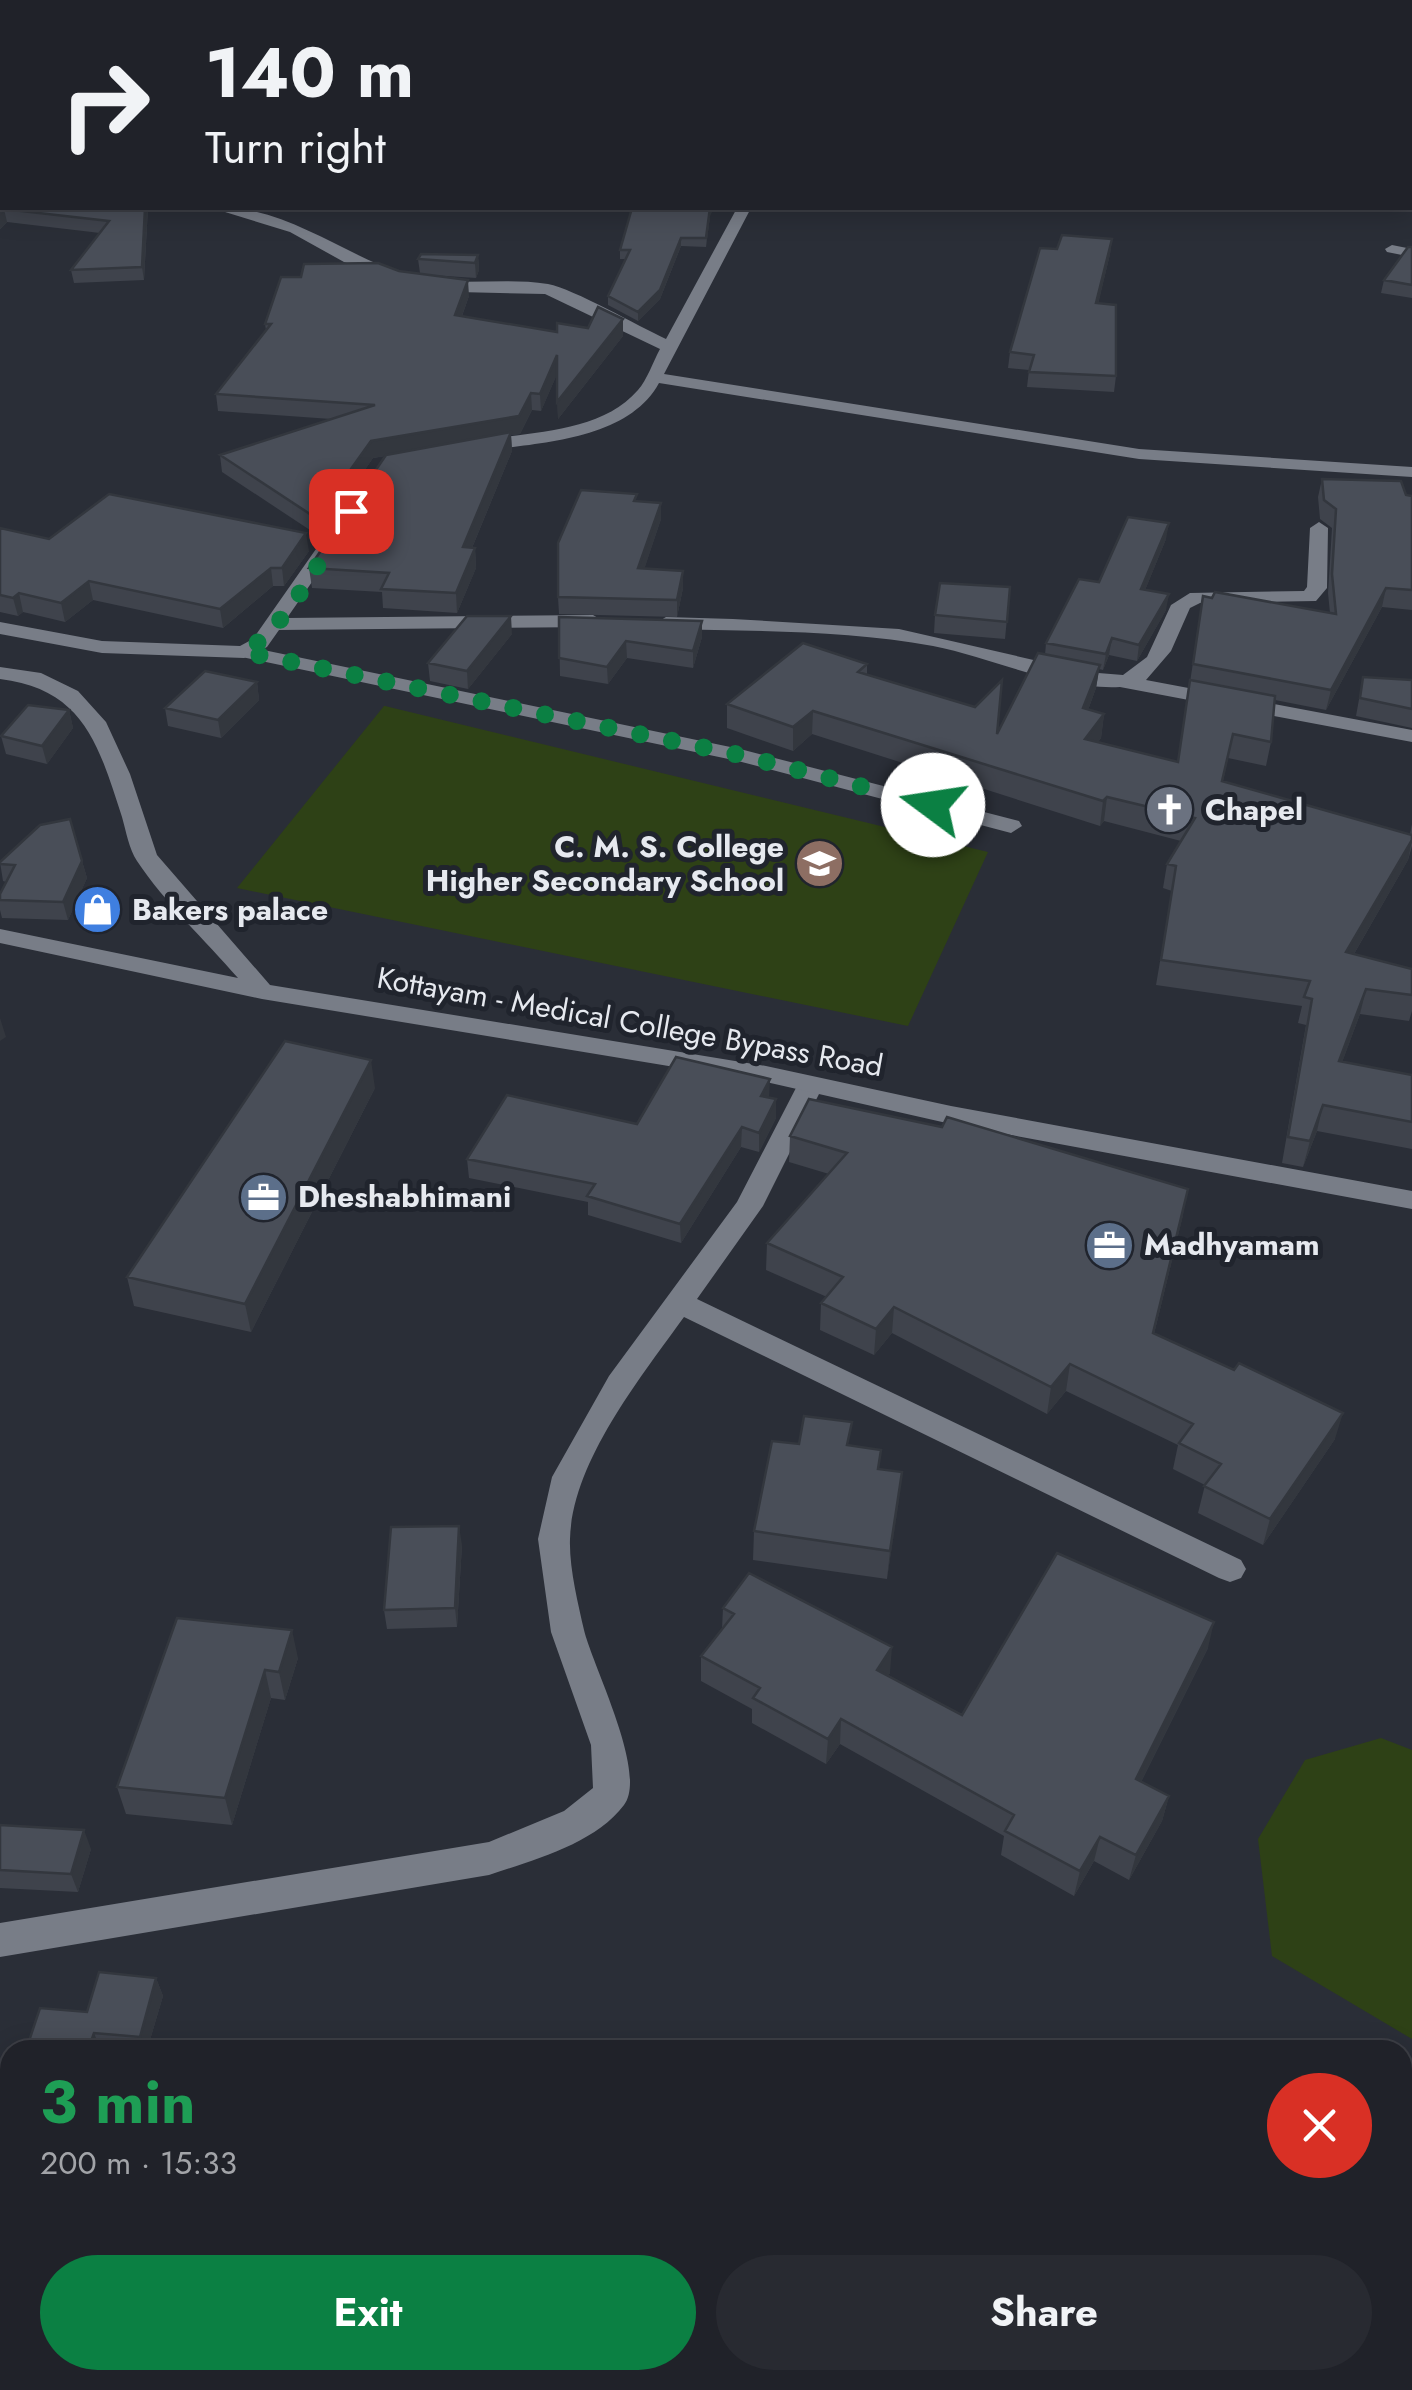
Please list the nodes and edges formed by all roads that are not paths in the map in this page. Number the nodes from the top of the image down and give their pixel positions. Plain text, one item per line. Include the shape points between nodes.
1 (227, 210) edge
2 (743, 210) edge
3 (1392, 249) dead end
4 (1412, 253) edge
5 (670, 347) junction
6 (654, 377) junction
7 (460, 450) edge
8 (1412, 472) edge
9 (340, 527) edge
10 (1319, 528) dead end
11 (607, 622) edge
12 (644, 622) edge
13 (275, 624) junction
14 (0, 628) edge
15 (102, 647) junction
16 (0, 650) edge
17 (244, 652) junction
18 (0, 672) edge
19 (1123, 682) junction
20 (1412, 736) edge
21 (1010, 826) dead end
22 (0, 936) edge
23 (262, 991) junction
24 (810, 1084) junction
25 (1412, 1200) edge
26 (681, 1304) junction
27 (1230, 1570) dead end
28 (0, 1940) edge

1 - 5 street via 295,229 406,280 548,289
2 - 5 street
3 - 4 street
5 - 6 street
6 - 7 street via 614,418
6 - 8 street via 1138,454
9 - 13 street
10 - 19 street via 1317,588 1309,597 1197,597 1181,605 1146,673
11 - 13 street
12 - 19 street via 932,640
13 - 17 street
14 - 15 street
15 - 16 street
15 - 17 street
17 - 21 street via 740,755
18 - 23 street via 34,677 71,696 98,727 146,857
19 - 20 street
22 - 23 street, Kottayam - Medical College Bypass Road
23 - 24 street, Kottayam - Medical College Bypass Road
24 - 25 street, Kottayam - Medical College Bypass Road
24 - 26 street via 749,1206
26 - 27 street
26 - 28 street via 620,1384 568,1477 554,1539 568,1632 608,1745 611,1795 595,1811 555,1835 476,1863

